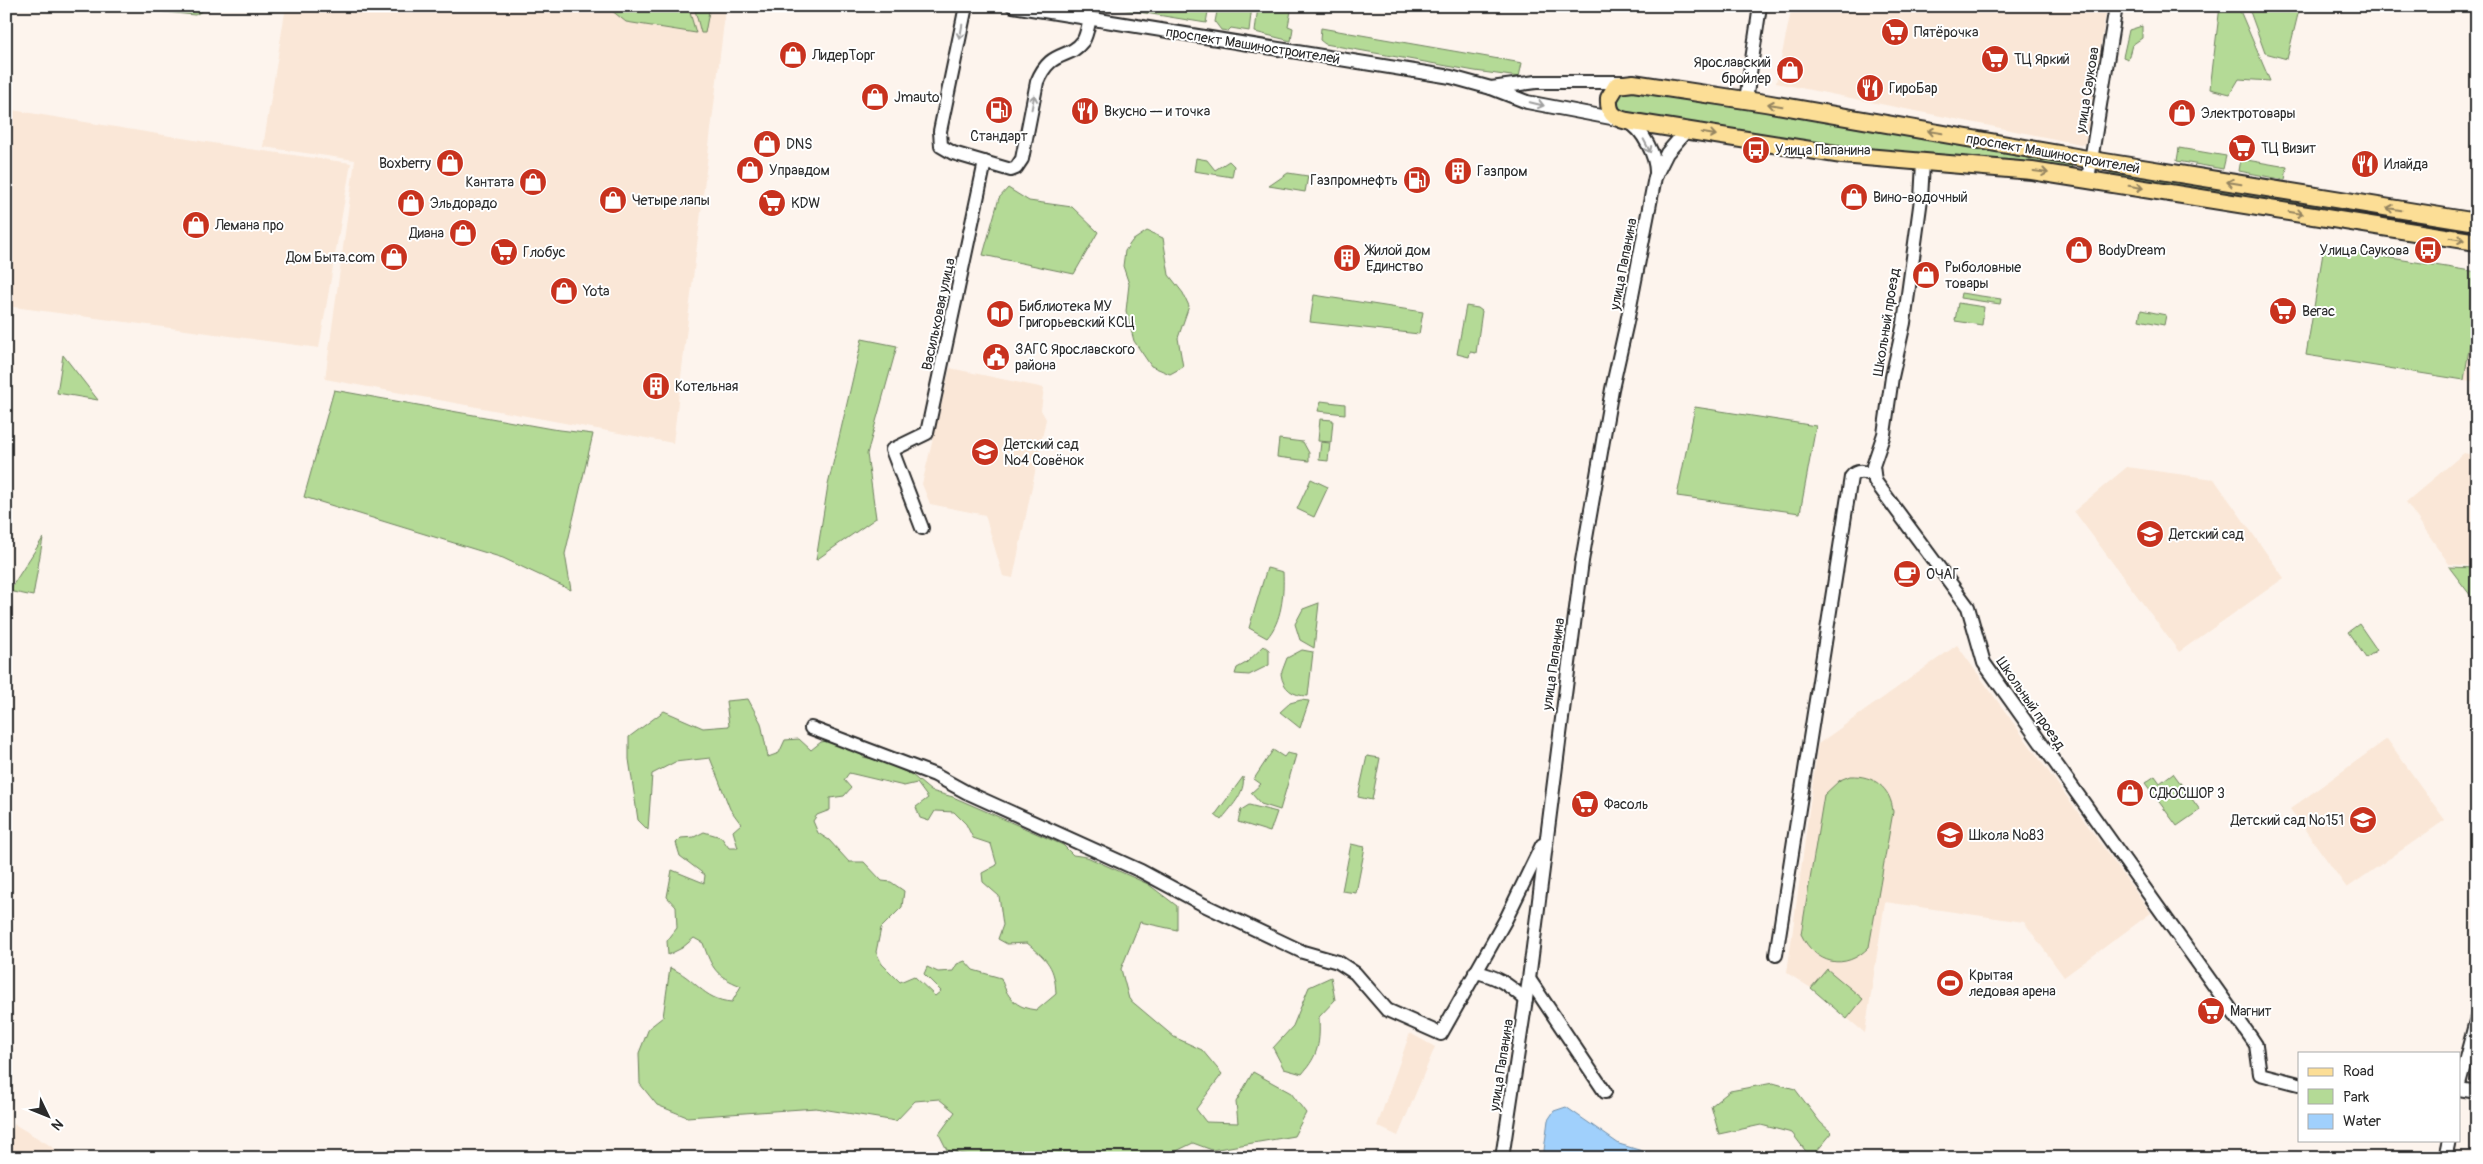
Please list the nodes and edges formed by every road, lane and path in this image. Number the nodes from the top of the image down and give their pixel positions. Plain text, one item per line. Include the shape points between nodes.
1 (966, 6) edge
2 (1013, 6) edge
3 (1760, 6) edge
4 (2116, 6) edge
5 (1090, 18) junction
6 (1629, 83) junction
7 (1491, 88) junction
8 (1746, 100) junction
9 (1626, 121) junction
10 (1686, 131) junction
11 (2001, 144) junction
12 (2091, 160) junction
13 (985, 162) junction
14 (1923, 163) junction
15 (1995, 166) junction
16 (1655, 177) junction
17 (2088, 179) junction
18 (2477, 222) edge
19 (2477, 242) edge
20 (1873, 475) junction
21 (922, 528) dead end
22 (812, 728) dead end
23 (1546, 836) junction
24 (1776, 956) dead end
25 (1475, 972) junction
26 (1529, 979) junction
27 (1526, 1000) junction
28 (2477, 1018) edge
29 (2460, 1080) edge
30 (2298, 1084) edge
31 (2460, 1089) edge
32 (1605, 1092) dead end
33 (2477, 1092) edge
34 (2448, 1142) edge
35 (1502, 1158) edge
36 (2445, 1158) edge

1 -> 13 street via 940,131 941,146
2 - 5 street, проспект Машиностроителей
3 - 8 street
4 - 12 street, улица Саукова
5 - 7 street, проспект Машиностроителей via 1451,77
13 -> 5 street via 1011,170 1020,164 1041,72 1053,57 1083,41
6 - 7 street, проспект Машиностроителей via 1536,82
6 - 8 main road, проспект Машиностроителей
6 - 9 main road via 1617,85 1608,98 1611,113
7 -> 9 street, проспект Машиностроителей via 1535,104
11 -> 8 main road, проспект Машиностроителей
9 - 10 main road, проспект Машиностроителей
9 -> 16 street, улица Папанина via 1637,129 1645,143 1655,163
10 -> 14 main road, проспект Машиностроителей via 1842,155
10 - 16 street, улица Папанина via 1667,153
11 - 12 main road, проспект Машиностроителей
11 - 15 main road
12 - 17 street, улица Саукова
18 -> 12 main road, проспект Машиностроителей
13 - 21 street, Васильковая улица via 927,433 892,450
14 - 15 main road, проспект Машиностроителей
14 - 20 street, Школьный проезд via 1904,323 1884,434
15 -> 17 main road, проспект Машиностроителей
16 - 23 street, улица Папанина via 1612,389 1582,561
17 -> 19 main road, проспект Машиностроителей
20 - 24 street via 1861,472 1851,477
20 - 30 street, Школьный проезд via 1877,485 1968,607 1984,663 2256,1045 2260,1074
22 - 25 street via 935,775 1141,871 1303,952 1338,962 1355,973 1387,1010 1441,1034
23 - 25 street via 1506,919
23 - 26 street, улица Папанина
25 - 27 street via 1507,982
26 - 27 street, улица Папанина
26 - 32 street
27 - 35 street, улица Папанина
28 - 29 street
31 - 33 street
34 - 36 street

